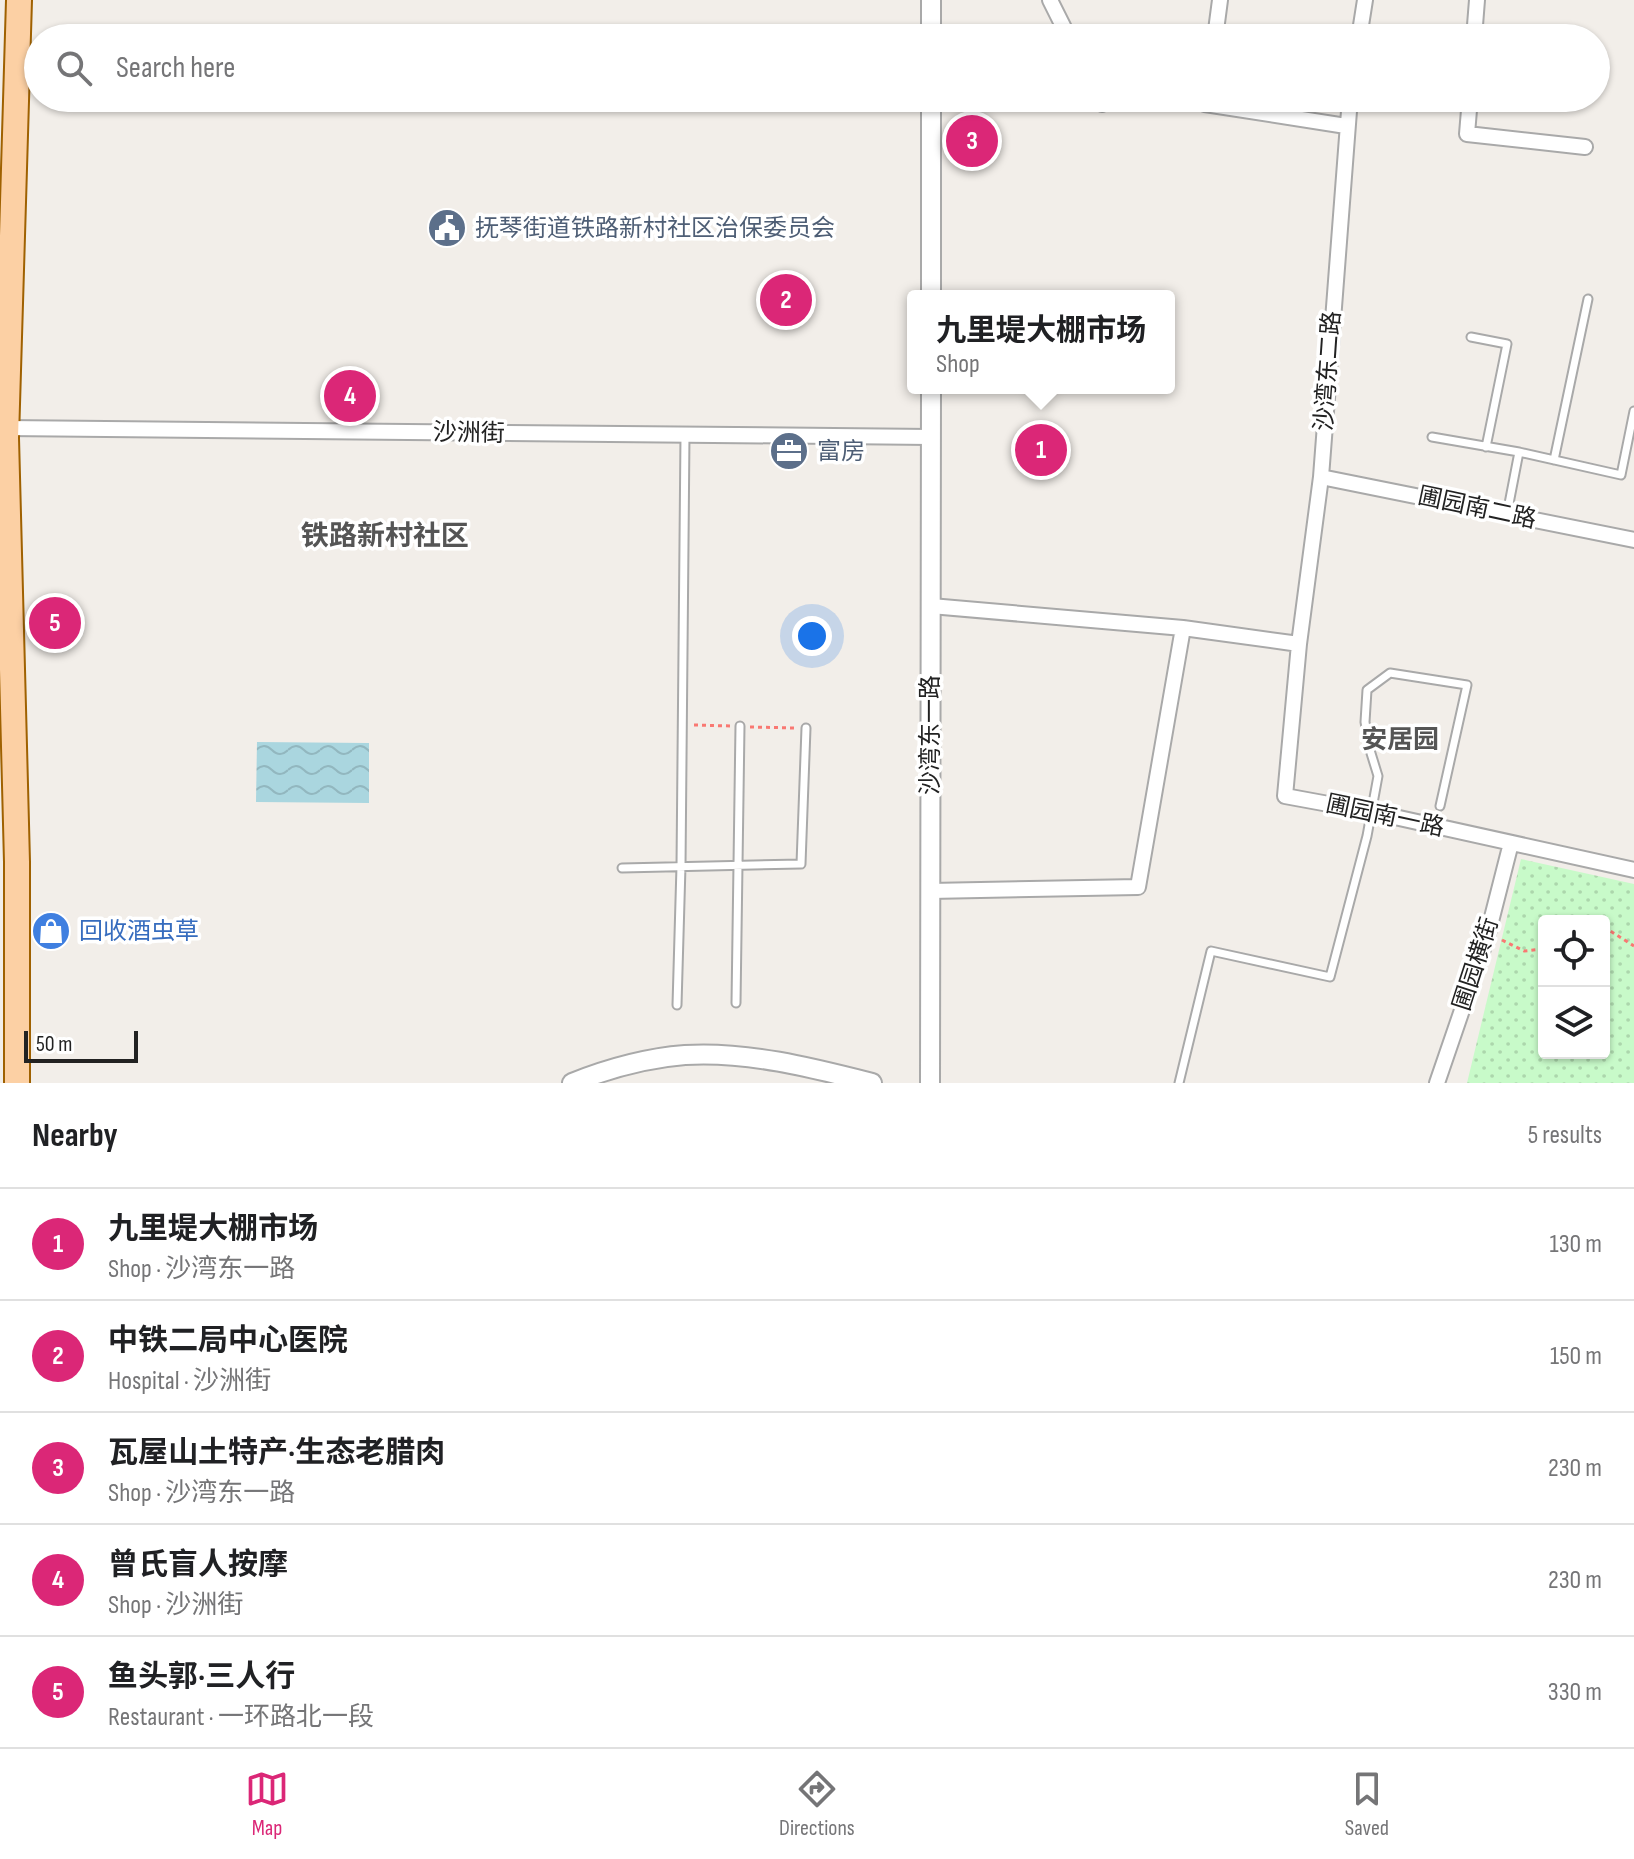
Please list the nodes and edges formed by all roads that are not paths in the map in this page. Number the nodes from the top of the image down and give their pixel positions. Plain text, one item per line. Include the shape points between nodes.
1 (4, 0) edge
2 (19, 0) edge
3 (931, 0) edge
4 (1050, 0) edge
5 (1220, 0) edge
6 (1365, 0) edge
7 (1477, 0) edge
8 (931, 24) edge
9 (1062, 24) edge
10 (1217, 24) edge
11 (1361, 24) edge
12 (1475, 24) edge
13 (931, 112) edge
14 (1256, 112) edge
15 (1348, 112) edge
16 (1469, 112) edge
17 (1346, 126) junction
18 (1585, 147) dead end
19 (2, 259) edge
20 (931, 290) edge
21 (1588, 299) dead end
22 (1471, 337) dead end
23 (7, 342) junction
24 (931, 394) edge
25 (1634, 411) edge
26 (6, 428) junction
27 (685, 435) junction
28 (931, 437) junction
29 (1432, 437) dead end
30 (1486, 447) junction
31 (1519, 452) junction
32 (1554, 460) junction
33 (1321, 477) junction
34 (1507, 514) junction
35 (1634, 540) edge
36 (931, 606) junction
37 (1183, 628) junction
38 (1299, 644) junction
39 (740, 726) dead end
40 (806, 728) dead end
41 (1440, 806) dead end
42 (1372, 812) junction
43 (1511, 843) junction
44 (739, 865) junction
45 (681, 866) junction
46 (622, 868) dead end
47 (1634, 870) edge
48 (930, 891) junction
49 (736, 1003) dead end
50 (677, 1005) dead end
51 (17, 1083) edge
52 (572, 1083) edge
53 (872, 1083) edge
54 (930, 1083) edge
55 (1179, 1083) edge
56 (1437, 1083) edge

1 - 19 main road
2 - 23 main road
3 - 8 street
4 - 9 street
5 - 10 street
6 - 11 street
7 - 12 street
13 - 20 street
14 - 17 street
15 - 17 street, 沙湾东二路
16 - 18 street via 1467,134
17 - 33 street, 沙湾东二路
19 - 23 main road
21 - 32 lane
22 - 30 lane via 1507,344
23 - 26 main road
24 - 28 street, 沙湾东一路
25 - 32 lane via 1621,475
26 - 27 street, 沙洲街
26 - 51 main road
27 - 28 street, 沙洲街
27 - 45 lane
28 - 36 street, 沙湾东一路
29 - 30 lane
30 - 31 lane
31 - 32 lane
31 - 34 lane
33 - 34 street, 圃园南二路
33 - 38 street, 沙湾东二路
34 - 35 street, 圃园南二路
36 - 37 street
36 - 48 street, 沙湾东一路
37 - 38 street
37 - 48 street via 1138,887
38 - 42 street, 圃园南一路 via 1285,796
39 - 44 lane
40 - 44 lane via 801,864
41 - 42 lane via 1467,685 1390,673 1367,690 1365,722 1378,776
42 - 43 street, 圃园南一路
42 - 55 lane via 1330,977 1211,951
43 - 47 street, 圃园南一路
43 - 56 street, 圃园横街 via 1487,937
44 - 45 lane
44 - 49 lane
45 - 46 lane
45 - 50 lane
48 - 54 street, 沙湾东一路
52 - 53 street via 626,1064 686,1055 756,1060

